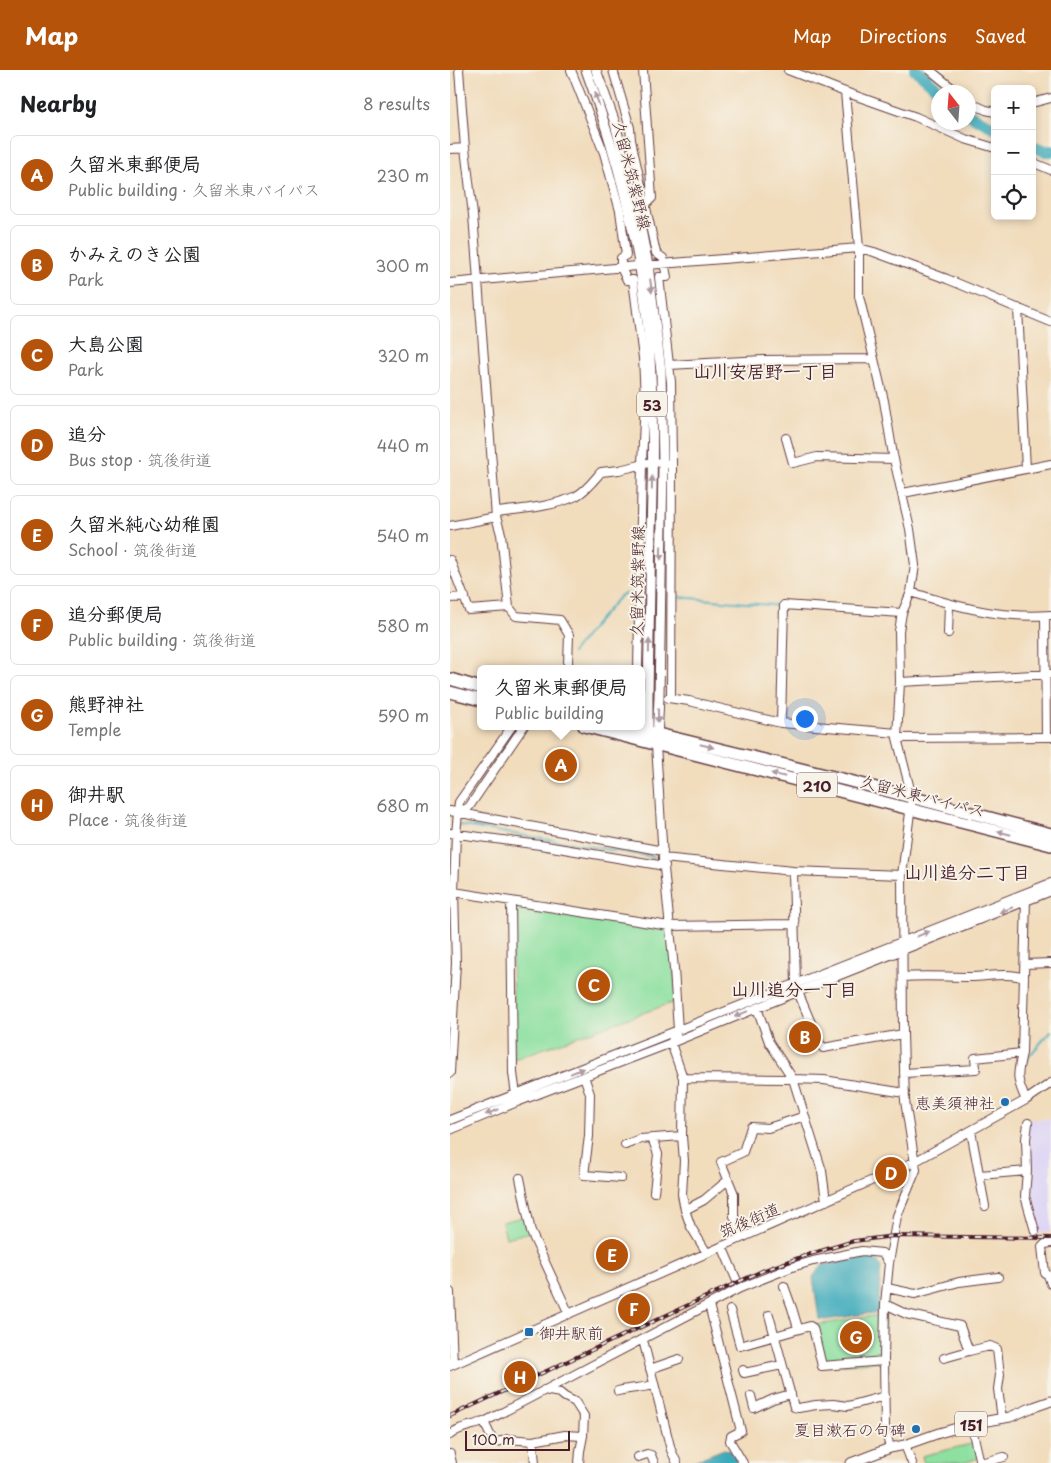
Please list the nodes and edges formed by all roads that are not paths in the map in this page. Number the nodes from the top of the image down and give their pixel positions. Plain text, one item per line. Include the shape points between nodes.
1 (459, 70) edge
2 (571, 70) edge
3 (586, 70) edge
4 (596, 70) edge
5 (613, 70) edge
6 (643, 70) edge
7 (788, 70) edge
8 (930, 70) edge
9 (948, 85) edge
10 (846, 92) junction
11 (1051, 98) edge
12 (1036, 102) edge
13 (976, 106) edge
14 (991, 111) edge
15 (991, 147) edge
16 (465, 148) junction
17 (450, 149) edge
18 (1036, 164) edge
19 (1051, 170) edge
20 (646, 204) junction
21 (859, 248) junction
22 (665, 264) junction
23 (643, 265) junction
24 (621, 268) junction
25 (477, 280) junction
26 (450, 283) edge
27 (1018, 308) junction
28 (1051, 322) edge
29 (873, 359) junction
30 (669, 365) junction
31 (786, 438) dead end
32 (894, 459) junction
33 (653, 462) junction
34 (642, 464) junction
35 (663, 464) junction
36 (672, 464) junction
37 (1051, 464) edge
38 (1026, 469) junction
39 (903, 493) junction
40 (496, 514) junction
41 (450, 526) edge
42 (450, 560) edge
43 (911, 592) junction
44 (465, 597) junction
45 (450, 598) edge
46 (949, 604) junction
47 (508, 607) junction
48 (902, 613) junction
49 (1048, 615) edge
50 (948, 633) dead end
51 (569, 665) edge
52 (638, 665) edge
53 (1048, 674) edge
54 (450, 679) edge
55 (900, 682) junction
56 (477, 687) edge
57 (450, 692) edge
58 (645, 693) edge
59 (659, 697) junction
60 (670, 698) junction
61 (477, 699) edge
62 (781, 723) junction
63 (509, 730) edge
64 (521, 730) edge
65 (609, 730) edge
66 (636, 730) edge
67 (897, 735) junction
68 (654, 737) junction
69 (1049, 737) edge
70 (911, 803) junction
71 (450, 811) edge
72 (458, 812) junction
73 (453, 833) edge
74 (1051, 834) edge
75 (1051, 844) edge
76 (663, 859) junction
77 (793, 871) junction
78 (902, 875) junction
79 (1051, 883) edge
80 (454, 892) junction
81 (1051, 892) edge
82 (1026, 893) junction
83 (511, 901) junction
84 (1026, 902) junction
85 (795, 924) junction
86 (669, 926) junction
87 (902, 946) junction
88 (453, 963) edge
89 (1051, 963) edge
90 (1024, 964) junction
91 (903, 977) junction
92 (1024, 978) junction
93 (797, 988) junction
94 (757, 1008) junction
95 (678, 1030) junction
96 (903, 1034) junction
97 (671, 1043) junction
98 (1022, 1053) junction
99 (450, 1073) edge
100 (904, 1073) junction
101 (584, 1076) junction
102 (683, 1078) junction
103 (793, 1078) junction
104 (1051, 1083) edge
105 (905, 1093) junction
106 (516, 1095) junction
107 (1026, 1100) junction
108 (805, 1116) junction
109 (450, 1120) edge
110 (1028, 1123) dead end
111 (450, 1130) edge
112 (971, 1131) junction
113 (682, 1136) junction
114 (652, 1138) junction
115 (625, 1144) dead end
116 (914, 1162) junction
117 (1027, 1171) junction
118 (980, 1175) junction
119 (520, 1178) dead end
120 (621, 1178) dead end
121 (728, 1180) junction
122 (654, 1192) dead end
123 (826, 1201) junction
124 (986, 1206) dead end
125 (685, 1210) junction
126 (1035, 1231) dead end
127 (744, 1236) junction
128 (1051, 1243) edge
129 (722, 1246) junction
130 (707, 1253) junction
131 (889, 1263) junction
132 (998, 1278) dead end
133 (1051, 1284) edge
134 (784, 1286) dead end
135 (740, 1288) junction
136 (887, 1288) junction
137 (450, 1292) edge
138 (885, 1304) junction
139 (709, 1305) junction
140 (730, 1310) dead end
141 (569, 1314) junction
142 (769, 1315) dead end
143 (798, 1328) junction
144 (775, 1336) junction
145 (643, 1340) junction
146 (969, 1351) junction
147 (944, 1358) dead end
148 (679, 1359) dead end
149 (884, 1361) junction
150 (452, 1365) edge
151 (782, 1365) junction
152 (650, 1369) junction
153 (743, 1370) dead end
154 (654, 1385) junction
155 (544, 1390) junction
156 (618, 1391) dead end
157 (791, 1394) junction
158 (751, 1396) dead end
159 (885, 1396) junction
160 (1051, 1401) edge
161 (1002, 1419) junction
162 (484, 1422) junction
163 (971, 1424) junction
164 (450, 1434) edge
165 (583, 1436) junction
166 (533, 1441) junction
167 (905, 1445) junction
168 (890, 1448) junction
169 (450, 1454) edge
170 (638, 1457) dead end
171 (1004, 1457) dead end
172 (452, 1463) edge
173 (535, 1463) edge
174 (579, 1463) edge
175 (654, 1463) edge
176 (677, 1463) edge
177 (743, 1463) edge
178 (851, 1463) edge
179 (912, 1463) edge
180 (980, 1463) edge

1 - 16 street
2 - 24 street via 604,153 620,211 626,255 621,258
23 -> 3 main road, 久留米筑紫野線 / 53 via 617,163
4 - 23 main road, 久留米筑紫野線 / 53 via 614,120 636,204
5 - 20 street via 630,128
6 - 20 street via 652,198
7 - 10 street
8 - 9 street
10 - 15 street
10 - 21 street
11 - 12 street
13 - 14 street
16 - 17 street
16 - 25 street
18 - 19 street
20 - 22 street via 656,253
21 - 22 street
21 - 27 street
21 - 29 street via 859,296
22 - 23 street
22 - 30 street via 666,277 659,277
23 - 24 street
23 - 33 main road, 久留米筑紫野線 / 53
23 -> 35 main road, 久留米筑紫野線 / 53 via 661,371
24 - 25 street
24 - 34 street via 627,280 633,280 643,358
25 - 26 street
25 - 40 street
27 - 28 street
27 - 38 street
29 - 30 street
29 - 32 street
30 - 36 street
31 - 32 street via 793,463 817,456
32 - 39 street
33 - 34 street
33 - 35 street
58 -> 33 main road, 久留米筑紫野線 / 53
34 - 40 street via 601,472 578,496
34 - 52 street
35 - 36 street
35 -> 59 main road, 久留米筑紫野線 / 53
36 - 60 street
37 - 38 street
38 - 39 street
39 - 43 street via 915,565
40 - 41 street
40 - 47 street
42 - 44 street
43 - 46 street
43 - 48 street
44 - 45 street
44 - 47 street via 469,610
46 - 49 street via 992,614
46 - 50 street
47 - 51 street via 516,616 560,620 569,635
48 - 55 street
48 - 62 street via 784,605
49 - 53 street
53 - 55 street
53 - 69 street
54 - 56 highway
55 - 67 street
57 - 61 highway
58 - 68 main road, 久留米筑紫野線 / 53
59 - 60 street
59 -> 68 main road, 久留米筑紫野線 / 53
60 - 62 street
62 - 67 street
63 - 72 street via 459,802
64 - 72 street via 469,807
65 - 68 highway, 久留米東バイパス / 210
66 - 68 highway, 久留米東バイパス / 210
67 - 69 street
67 - 70 street
68 - 70 highway, 久留米東バイパス / 210
68 - 76 street
70 - 74 highway, 久留米東バイパス / 210
75 -> 70 highway, 久留米東バイパス / 210
70 - 78 street
71 - 72 street
72 - 73 street
72 - 76 street
73 - 76 street
73 - 80 street
76 - 77 street
76 - 86 street
77 - 78 street
77 - 85 street
78 - 87 street
79 - 82 street
80 - 83 street
80 - 88 street
81 - 84 street
82 - 84 street
87 -> 82 street
83 - 86 street
83 - 106 street via 512,1054
84 -> 87 street
84 - 90 street
85 - 86 street
85 - 93 street
86 - 95 street
87 - 91 street
87 - 93 street
88 - 99 street
89 - 90 street
90 - 92 street
91 - 92 street via 1017,975
91 - 96 street
92 - 98 street
93 - 94 street
93 - 95 street
93 - 96 street via 823,1048
94 -> 97 street
94 - 103 street via 768,1042
95 - 97 street
106 -> 95 street
96 - 100 street
97 - 101 street
97 - 102 street
98 - 100 street via 975,1058 976,1069
98 - 107 street via 1017,1075
100 - 105 street
101 -> 111 street
101 - 120 street via 590,1094 584,1175
102 - 103 street
102 - 113 street
103 - 105 street
103 - 108 street
104 - 107 street, 筑後街道
105 - 116 street
106 - 109 street
107 - 112 street, 筑後街道
108 - 121 street via 768,1128 751,1127 743,1152 721,1162
108 - 123 street via 822,1171
110 - 117 street
112 - 116 street, 筑後街道
112 - 118 street
113 - 114 street
113 - 125 street
114 - 115 street via 640,1138
114 - 122 street via 658,1154
116 - 123 street, 筑後街道
116 - 131 street via 916,1170 897,1216
117 - 118 street
117 - 126 street via 1025,1196
118 - 124 street
119 - 141 street via 531,1232
121 - 125 street via 704,1200
121 - 127 street via 734,1194 734,1216
123 - 127 street, 筑後街道
125 - 130 street
127 - 129 street, 筑後街道
128 - 133 street via 1042,1247 1045,1273
129 - 130 street, 筑後街道
129 - 135 street
130 - 141 street, 筑後街道
131 - 135 street via 882,1253 862,1251 792,1267
131 - 136 street
132 - 136 street via 959,1282 915,1294
134 - 143 street
135 - 139 street
136 - 138 street
137 - 150 street
138 - 146 street via 906,1314 960,1326
138 - 149 street
139 - 145 street
139 - 177 street via 741,1431 731,1436 730,1441
140 - 144 street via 740,1346
141 - 150 street, 筑後街道
142 - 144 street
143 - 144 street
143 - 149 street via 812,1328 822,1366
144 - 151 street
145 - 152 street
145 - 155 street
146 - 147 street
146 - 161 street via 990,1346 997,1349
148 - 152 street
149 - 159 street
151 - 153 street via 744,1374
151 - 157 street
152 - 154 street
154 - 156 street
154 - 176 street
155 - 162 street
155 - 165 street via 560,1392 575,1402 584,1416
157 - 158 street via 754,1408
157 - 159 street via 794,1407 798,1408 816,1404 848,1406
159 - 168 street via 885,1428
160 - 161 main road, 151
161 - 163 main road, 151
162 - 164 street
162 - 166 street via 494,1443 508,1439
163 - 167 main road, 151
163 - 180 street
165 - 166 street
165 - 174 street
166 - 173 street
167 - 168 main road, 151
167 - 179 street
168 - 178 main road, 151
169 - 172 street
170 - 175 street via 651,1455
171 - 180 street

